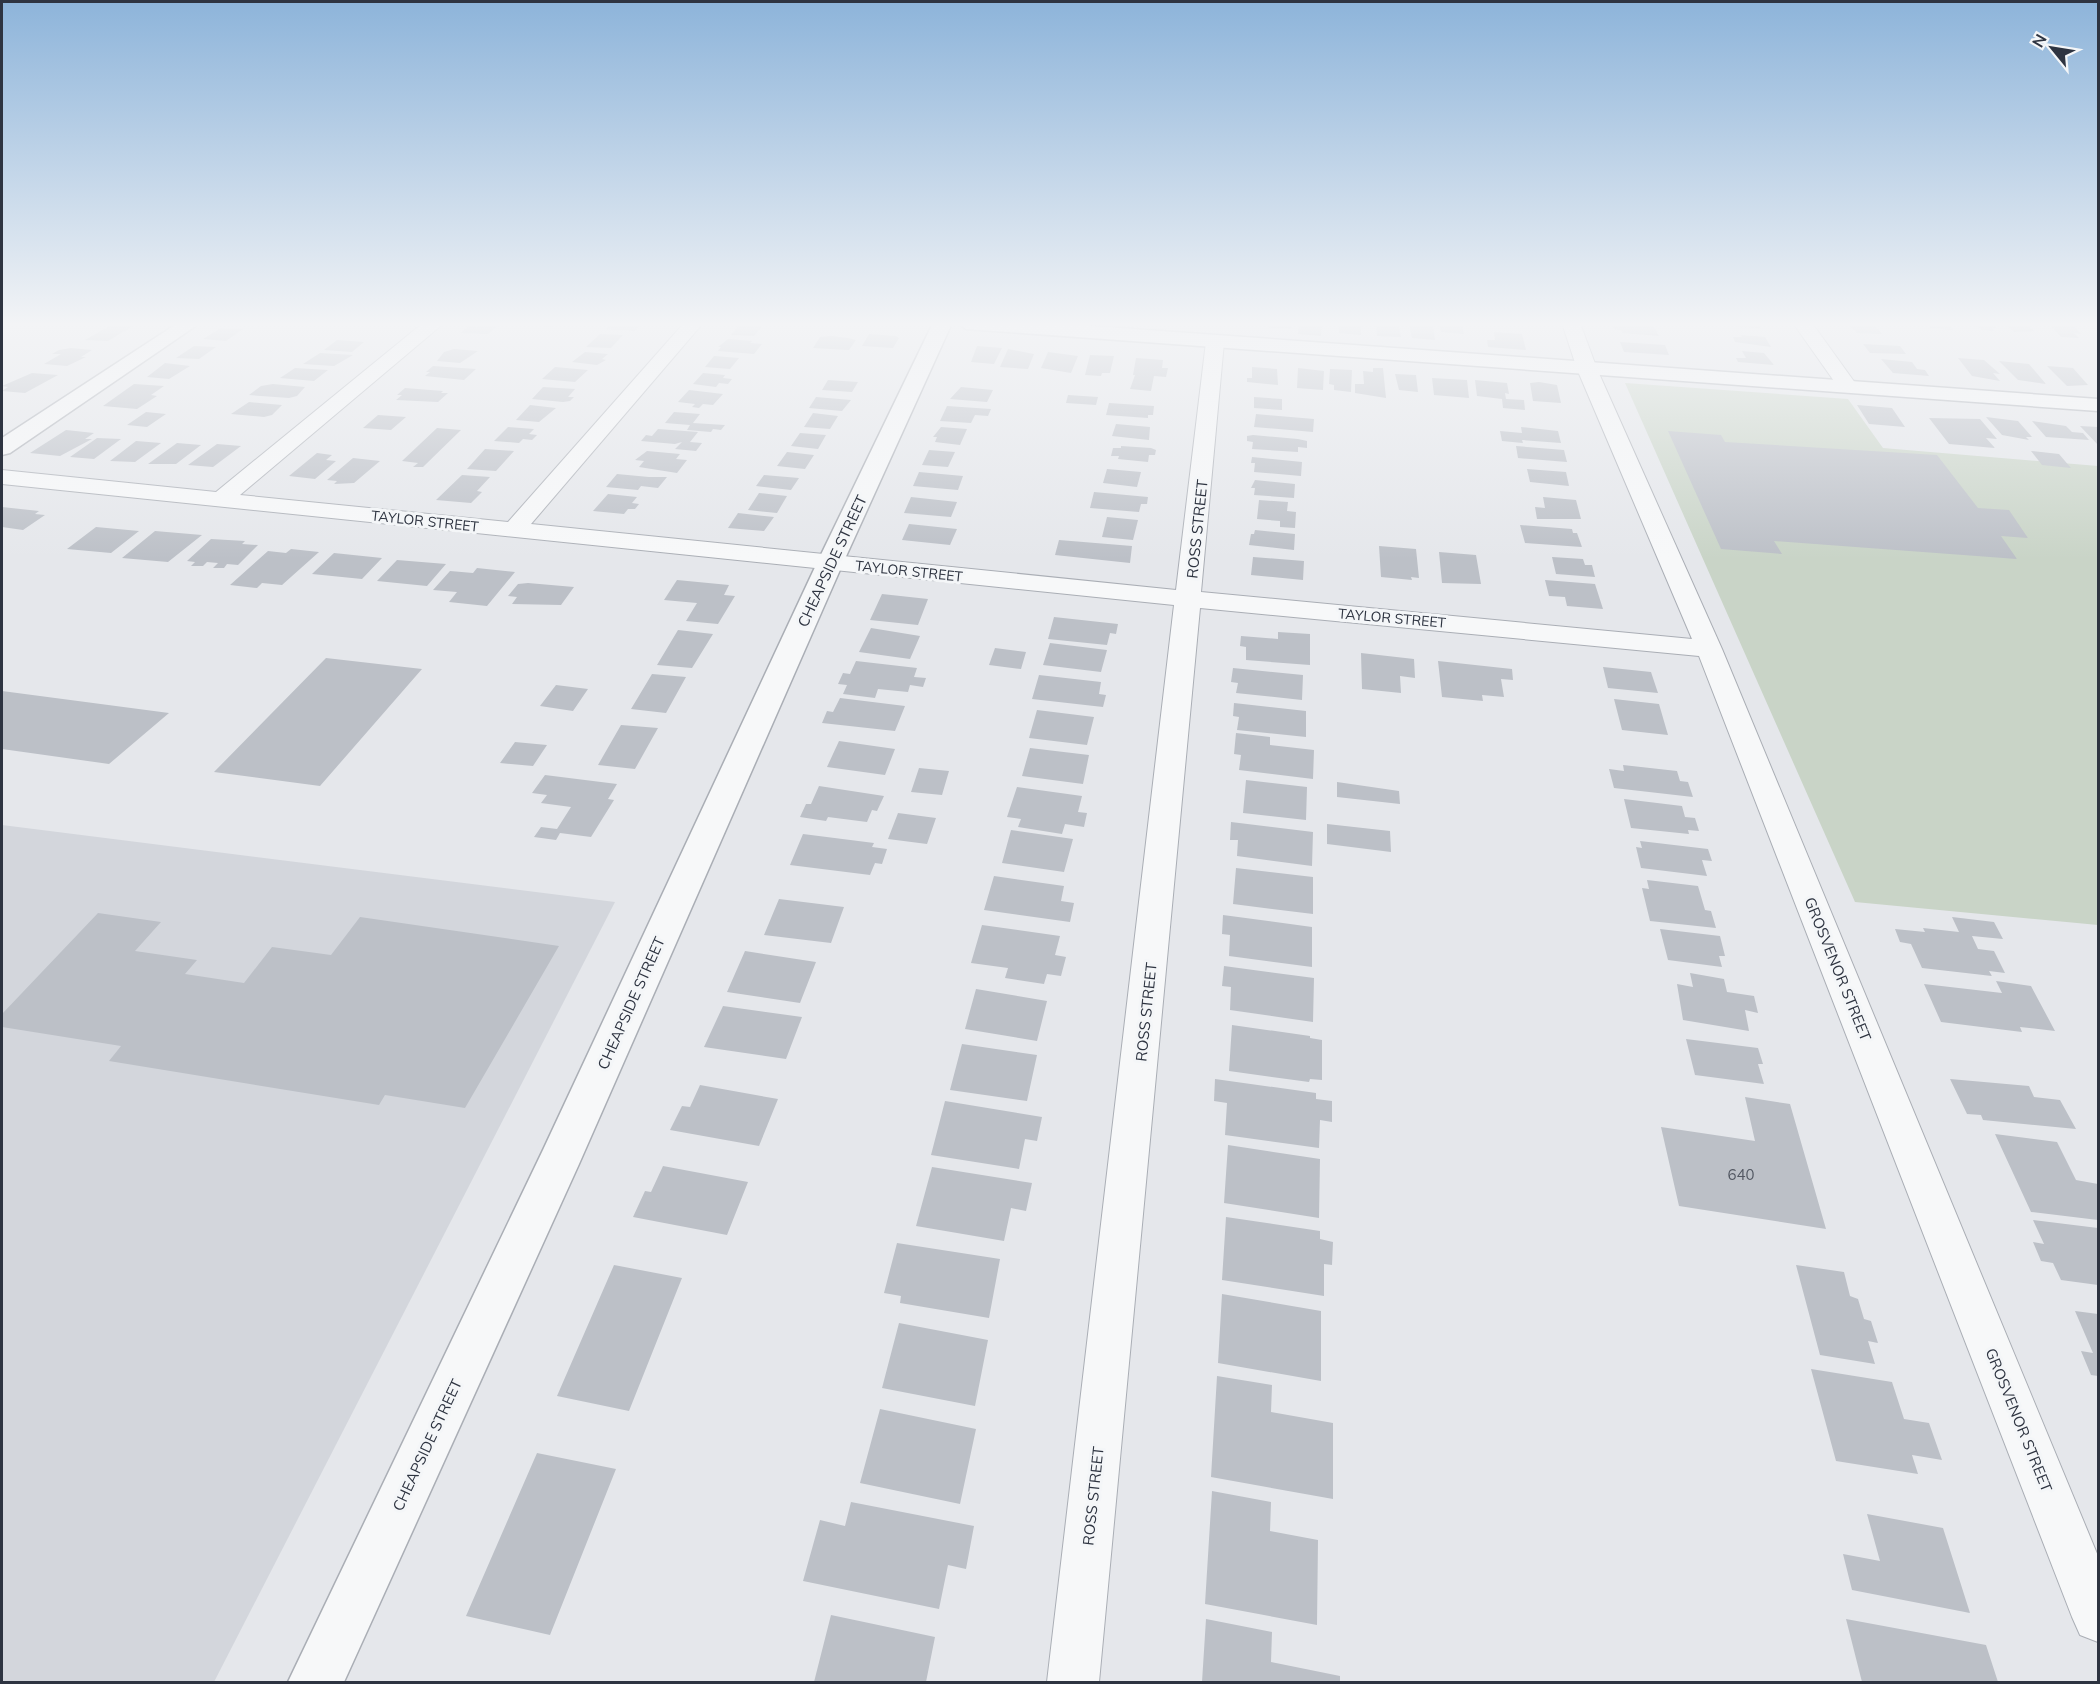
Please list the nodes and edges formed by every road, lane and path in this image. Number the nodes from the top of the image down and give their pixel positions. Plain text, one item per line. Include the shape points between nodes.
1 (72, 402) edge
2 (340, 402) edge
3 (626, 402) edge
4 (906, 402) edge
5 (1209, 402) edge
6 (1601, 402) edge
7 (2051, 402) edge
8 (2098, 405) edge
9 (2, 448) edge
10 (2, 477) edge
11 (220, 500) junction
12 (514, 530) junction
13 (830, 563) junction
14 (1190, 599) junction
15 (1709, 649) junction
16 (2098, 1617) edge
17 (316, 1683) edge
18 (1073, 1683) edge

1 - 9 street
2 - 11 street
3 - 12 street
4 - 13 street, CHEAPSIDE STREET
5 - 14 street, ROSS STREET
6 - 15 street, GROSVENOR STREET
7 - 8 street
10 - 11 street, TAYLOR STREET
11 - 12 street, TAYLOR STREET
12 - 13 street, TAYLOR STREET
13 - 14 street, TAYLOR STREET
13 - 17 street, CHEAPSIDE STREET via 558,1164
14 - 15 street, TAYLOR STREET
14 - 18 street, ROSS STREET
15 - 16 street, GROSVENOR STREET

